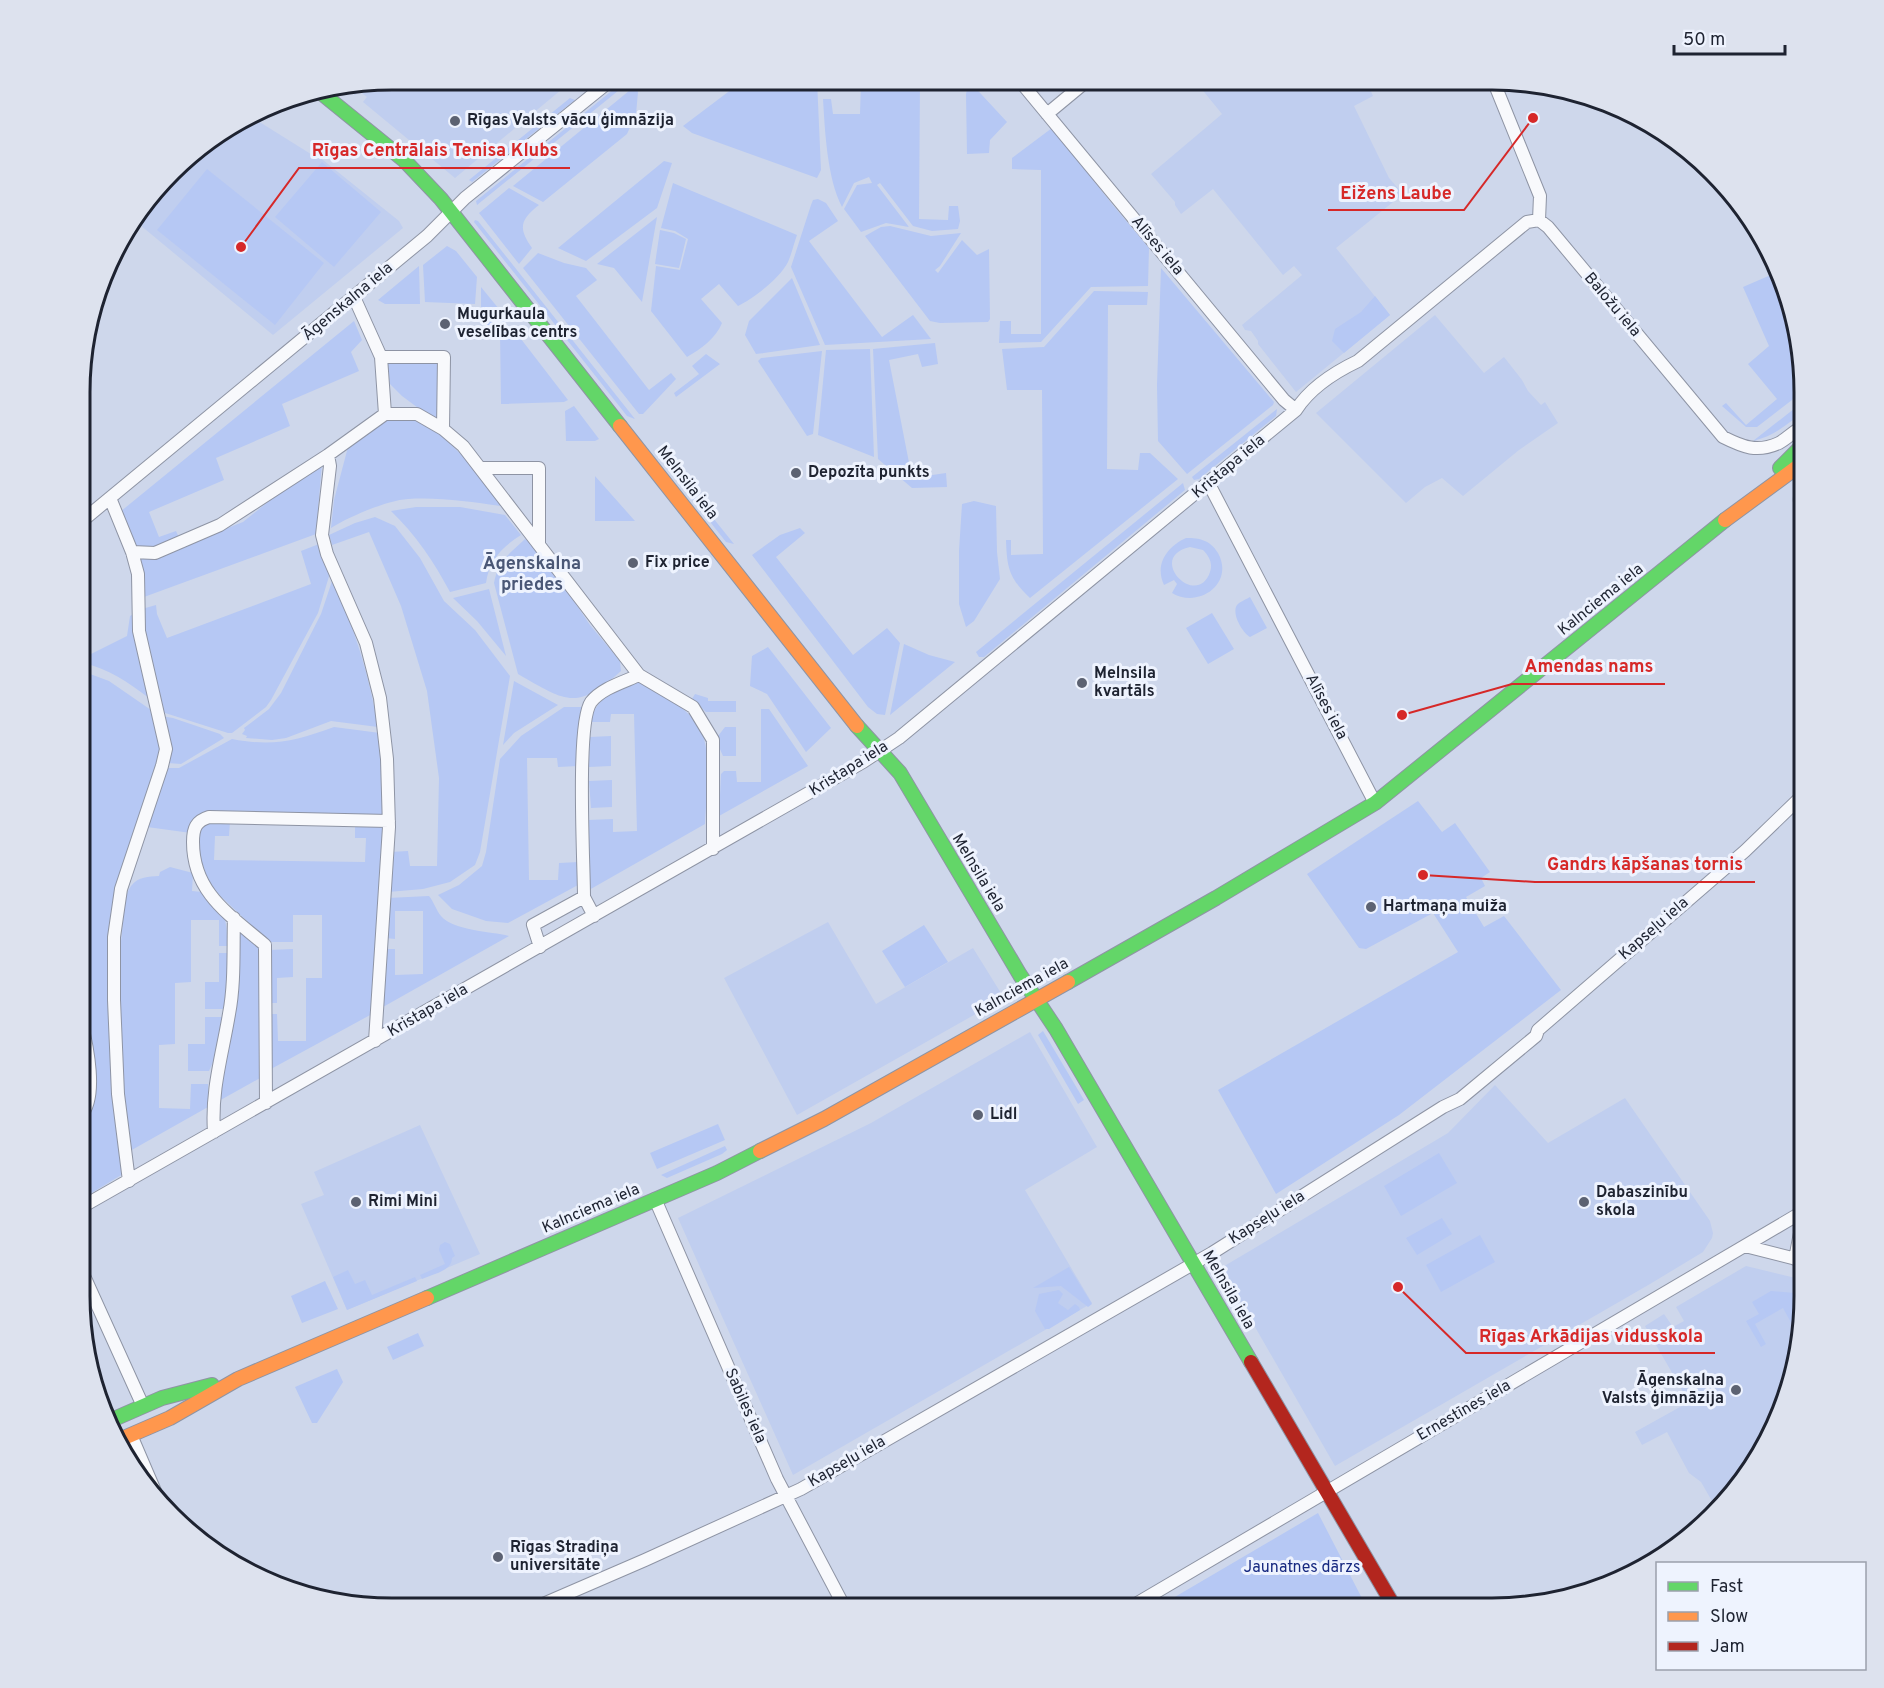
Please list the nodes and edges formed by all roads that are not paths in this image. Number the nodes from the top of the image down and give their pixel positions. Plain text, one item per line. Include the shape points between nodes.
1 (599, 90) edge
2 (1028, 90) edge
3 (1076, 90) edge
4 (1497, 90) edge
5 (327, 97) edge
6 (1047, 114) junction
7 (451, 211) junction
8 (1539, 220) junction
9 (354, 297) junction
10 (381, 357) junction
11 (1296, 410) junction
12 (385, 414) junction
13 (443, 429) junction
14 (1794, 433) edge
15 (328, 454) junction
16 (1794, 454) edge
17 (480, 468) junction
18 (1794, 469) edge
19 (1209, 484) junction
20 (110, 498) junction
21 (1747, 502) junction
22 (90, 514) edge
23 (539, 544) junction
24 (132, 552) junction
25 (639, 675) junction
26 (880, 750) junction
27 (1376, 803) junction
28 (1794, 804) edge
29 (389, 821) junction
30 (713, 849) junction
31 (584, 897) junction
32 (594, 916) junction
33 (234, 918) junction
34 (540, 947) junction
35 (1036, 999) junction
36 (375, 1041) junction
37 (266, 1103) junction
38 (214, 1132) junction
39 (129, 1181) junction
40 (655, 1199) junction
41 (90, 1202) edge
42 (1794, 1217) edge
43 (1744, 1246) junction
44 (1794, 1258) edge
45 (1194, 1263) junction
46 (90, 1289) edge
47 (238, 1379) junction
48 (143, 1406) junction
49 (116, 1418) edge
50 (125, 1438) edge
51 (1326, 1491) junction
52 (786, 1497) junction
53 (557, 1598) edge
54 (840, 1598) edge
55 (1146, 1598) edge
56 (1389, 1598) edge

1 - 7 street, Āgenskalna iela
2 - 6 street, Alīses iela
3 - 6 street
4 - 8 street via 1540,196
5 - 7 main road, Melnsila iela via 404,160
6 - 11 street, Alīses iela
7 - 9 street, Āgenskalna iela
7 - 26 main road, Melnsila iela
8 - 11 street, Kristapa iela via 1527,222 1358,361 1341,369 1303,399
8 - 14 street, Baložu iela via 1723,436 1745,448 1760,448 1779,443
9 - 10 street
9 - 20 street, Āgenskalna iela
10 - 12 street
10 - 13 street via 444,357
11 - 19 street, Kristapa iela
12 - 13 street via 417,414
12 - 15 street
13 - 17 street via 464,446
15 - 24 street via 220,525 155,553
15 - 29 street via 322,535 366,642 380,698
16 - 21 main road, Kalnciema iela
17 - 23 street
17 - 23 street via 539,468
18 - 21 main road, Kalnciema iela
19 - 26 street, Kristapa iela
19 - 27 street, Alīses iela
20 - 22 street, Āgenskalna iela
20 - 24 street
21 - 27 main road, Kalnciema iela
23 - 25 street
24 - 39 street via 138,574 140,631 166,749 121,889 114,937 118,1094
25 - 30 street via 693,707 713,740
25 - 31 street via 608,689 590,703 583,733
26 - 30 street, Kristapa iela
26 - 35 main road, Melnsila iela via 900,773
27 - 35 main road, Kalnciema iela
28 - 45 street, Kapseļu iela via 1745,851 1538,1030 1536,1036 1460,1099
29 - 33 street via 208,817 200,820 193,838 193,856 200,882
29 - 36 street
30 - 32 street, Kristapa iela
31 - 32 street
31 - 34 street via 533,925
32 - 34 street, Kristapa iela
33 - 37 street via 265,945
33 - 38 street via 230,1012 214,1086
34 - 36 street, Kristapa iela
35 - 40 main road, Kalnciema iela via 824,1119 717,1173
35 - 45 main road, Melnsila iela
36 - 37 street, Kristapa iela
37 - 38 street, Kristapa iela
38 - 39 street, Kristapa iela
39 - 41 street, Kristapa iela
40 - 47 main road, Kalnciema iela
40 - 52 street, Sabiles iela
42 - 43 street, Ernestīnes iela
43 - 44 street
43 - 51 street, Ernestīnes iela
45 - 51 main road, Melnsila iela
45 - 52 street, Kapseļu iela
46 - 48 street
47 - 48 main road, Kalnciema iela
47 - 50 main road, Kalnciema iela via 170,1418
48 - 49 main road, Kalnciema iela
51 - 55 street, Ernestīnes iela
51 - 56 main road, Melnsila iela
52 - 53 street, Kapseļu iela
52 - 54 street, Sabiles iela

